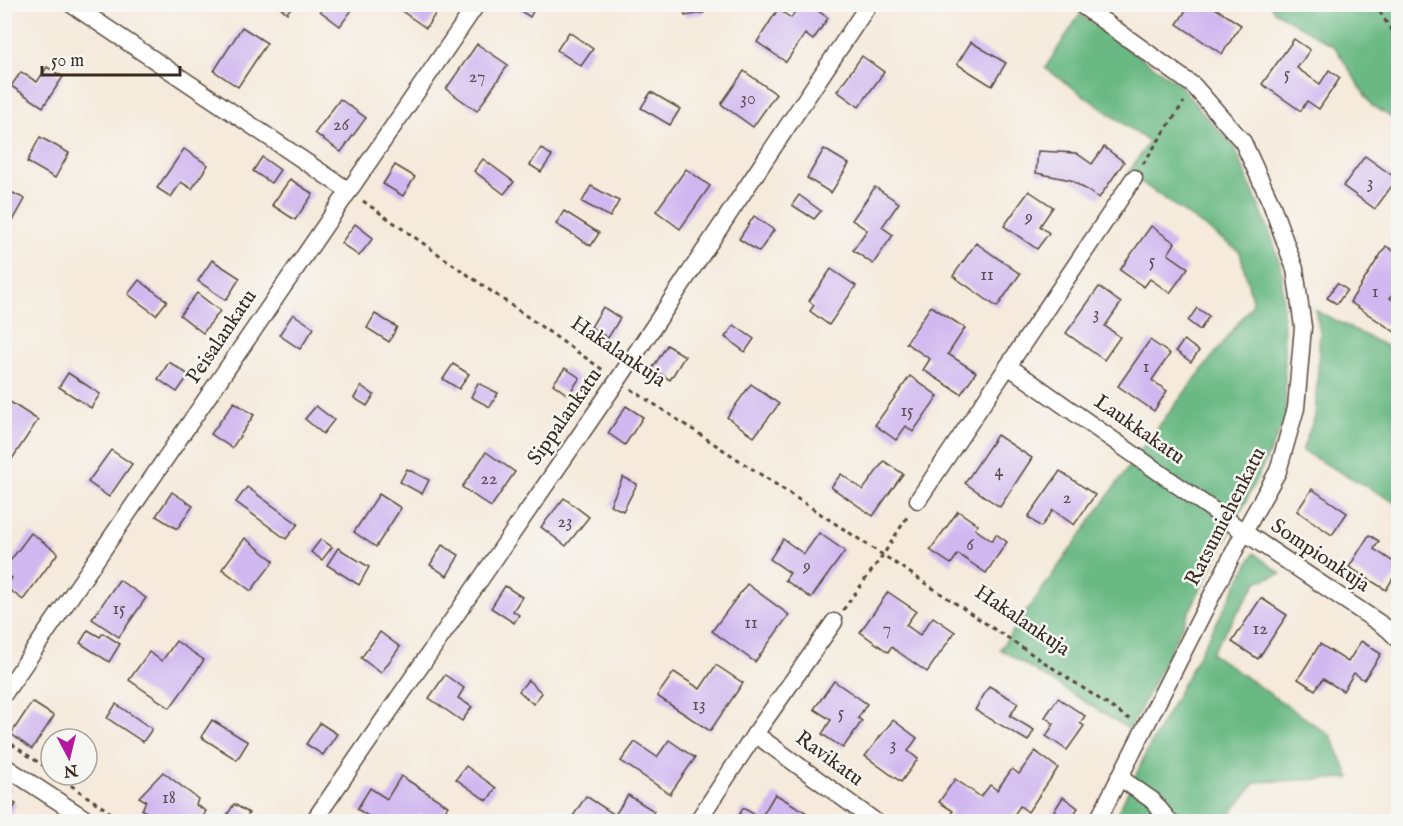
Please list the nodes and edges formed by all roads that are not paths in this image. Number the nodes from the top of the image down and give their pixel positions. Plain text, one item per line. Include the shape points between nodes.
1 (71, 4) edge
2 (477, 4) edge
3 (869, 4) edge
4 (1080, 4) edge
5 (1134, 178) road end
6 (349, 191) junction
7 (1008, 366) junction
8 (918, 500) road end
9 (1244, 532) junction
10 (834, 622) road end
11 (1398, 639) edge
12 (4, 694) edge
13 (755, 734) junction
14 (4, 766) edge
15 (1119, 777) junction
16 (90, 822) edge
17 (313, 822) edge
18 (697, 822) edge
19 (876, 822) edge
20 (1097, 822) edge
21 (1170, 822) edge

1 - 6 street
2 - 6 street, Peisalankatu
3 - 17 street, Sippalankatu via 618,380
4 - 9 street, Ratsumiehenkatu via 1194,86 1243,142 1295,269 1303,327 1296,408 1278,471
5 - 7 street
6 - 12 street, Peisalankatu
7 - 8 street
7 - 9 street, Laukkakatu
9 - 11 street, Sompionkuja
9 - 15 street, Ratsumiehenkatu
10 - 13 street
13 - 18 street
13 - 19 street, Ravikatu
14 - 16 street
15 - 20 street, Ratsumiehenkatu
15 - 21 street via 1152,800

